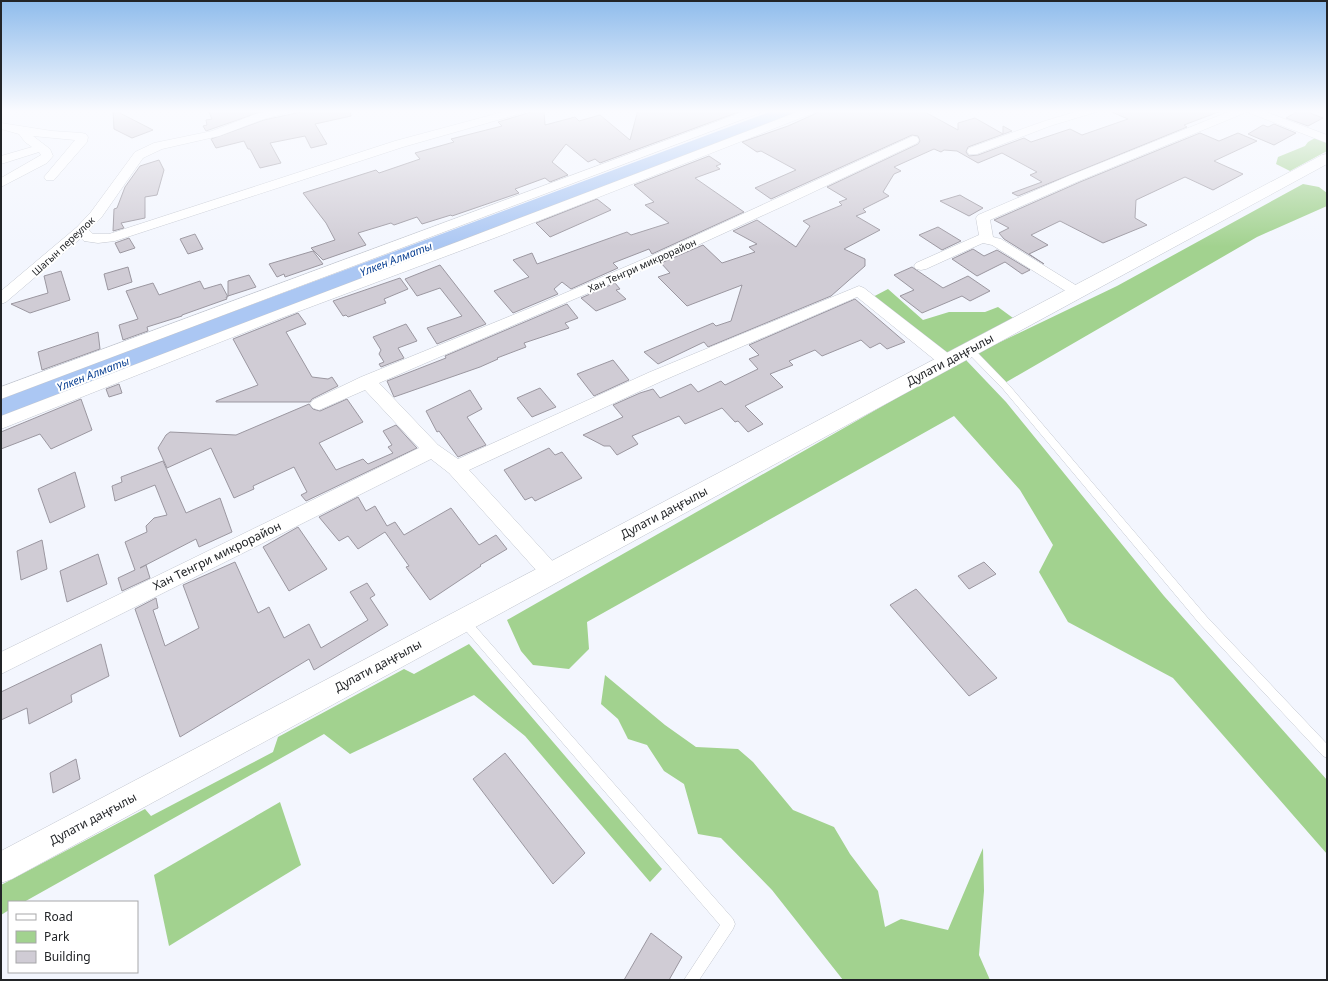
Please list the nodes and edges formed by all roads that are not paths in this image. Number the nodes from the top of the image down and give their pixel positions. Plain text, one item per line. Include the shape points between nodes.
1 (15, 156) edge
2 (46, 156) edge
3 (68, 156) edge
4 (138, 156) edge
5 (363, 156) edge
6 (636, 156) edge
7 (694, 156) edge
8 (880, 156) edge
9 (1129, 156) edge
10 (1327, 158) edge
11 (1, 160) edge
12 (50, 176) dead end
13 (1, 183) edge
14 (82, 230) junction
15 (987, 240) junction
16 (921, 266) dead end
17 (1077, 292) junction
18 (1, 299) edge
19 (970, 349) junction
20 (947, 361) junction
21 (367, 381) junction
22 (1, 393) edge
23 (319, 404) dead end
24 (1, 423) edge
25 (432, 450) junction
26 (456, 468) junction
27 (551, 573) junction
28 (463, 620) junction
29 (1, 663) edge
30 (1327, 752) edge
31 (1, 868) edge
32 (691, 980) edge

1 - 11 street
2 - 13 street via 43,160
3 - 12 street
4 - 14 street, Шагын переулок via 96,215
5 - 14 street via 116,236 89,238
6 - 22 street
7 - 24 street
8 - 21 street, Хан Тенгри микрорайон via 717,233
9 - 15 street via 983,218
10 - 17 main road, Дулати даңғылы
14 - 18 street, Шагын переулок
15 - 16 street via 981,239
15 - 17 street via 996,242
17 - 19 main road, Дулати даңғылы
19 - 20 main road, Дулати даңғылы
19 - 30 lane via 1006,387 1203,620
20 - 26 street via 860,290 575,411
20 - 27 main road, Дулати даңғылы
21 - 23 street, Хан Тенгри микрорайон
21 - 25 street
25 - 26 street
25 - 29 street, Хан Тенгри микрорайон
26 - 27 street
27 - 28 main road, Дулати даңғылы
28 - 31 main road, Дулати даңғылы
28 - 32 lane via 728,924

